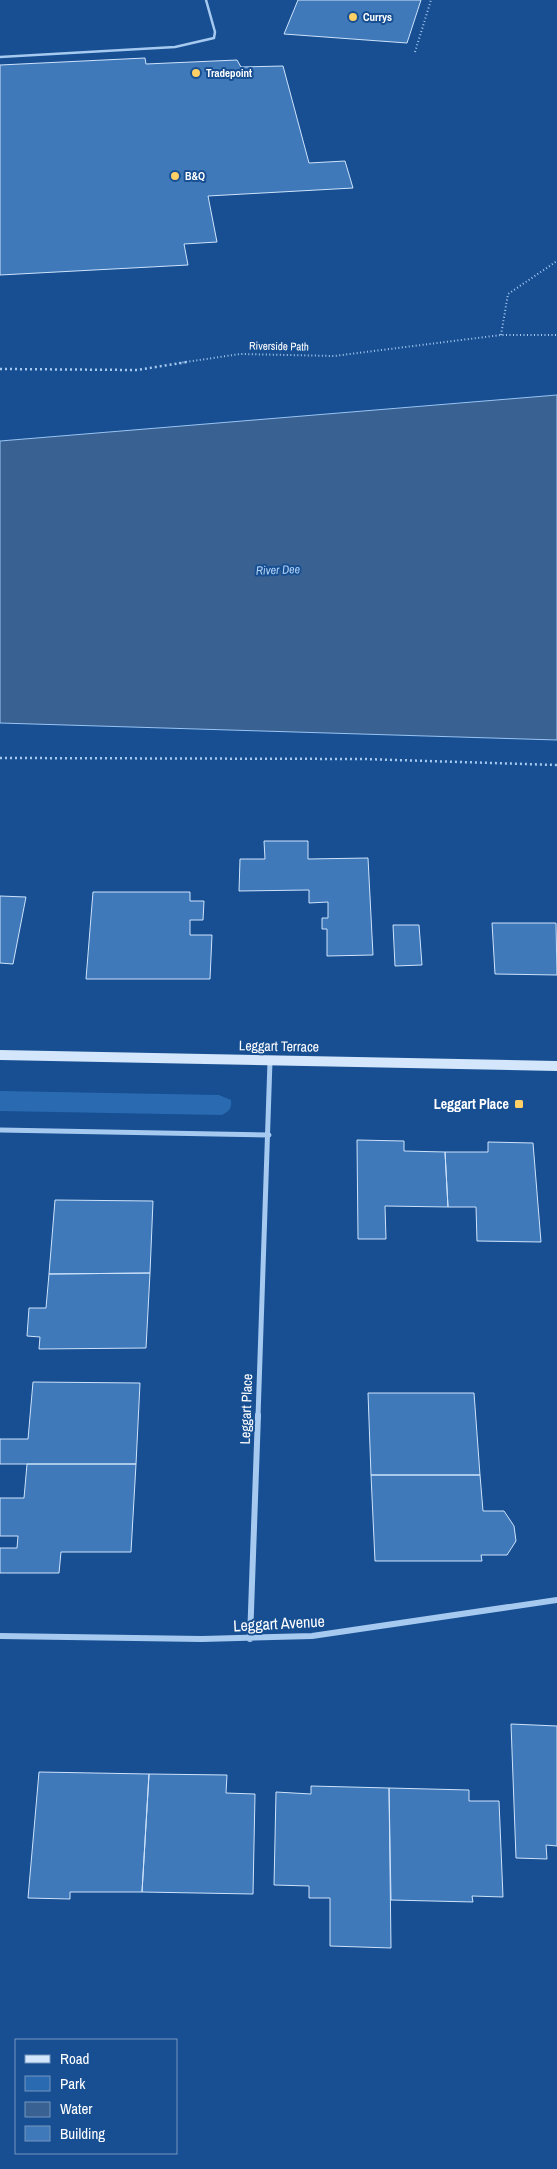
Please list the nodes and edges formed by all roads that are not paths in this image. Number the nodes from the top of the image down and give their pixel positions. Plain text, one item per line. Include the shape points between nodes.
1 (206, 0) edge
2 (0, 57) edge
3 (0, 1055) edge
4 (270, 1060) junction
5 (557, 1066) edge
6 (0, 1130) edge
7 (269, 1135) junction
8 (557, 1600) edge
9 (0, 1636) edge
10 (250, 1639) junction

1 - 2 lane via 215,32 214,38 207,41 166,48
3 - 4 main road, Leggart Terrace
4 - 5 main road, Leggart Terrace
4 - 7 street, Leggart Place
6 - 7 street
7 - 10 street, Leggart Place
8 - 10 street, Leggart Avenue via 331,1634
9 - 10 street, Leggart Avenue

